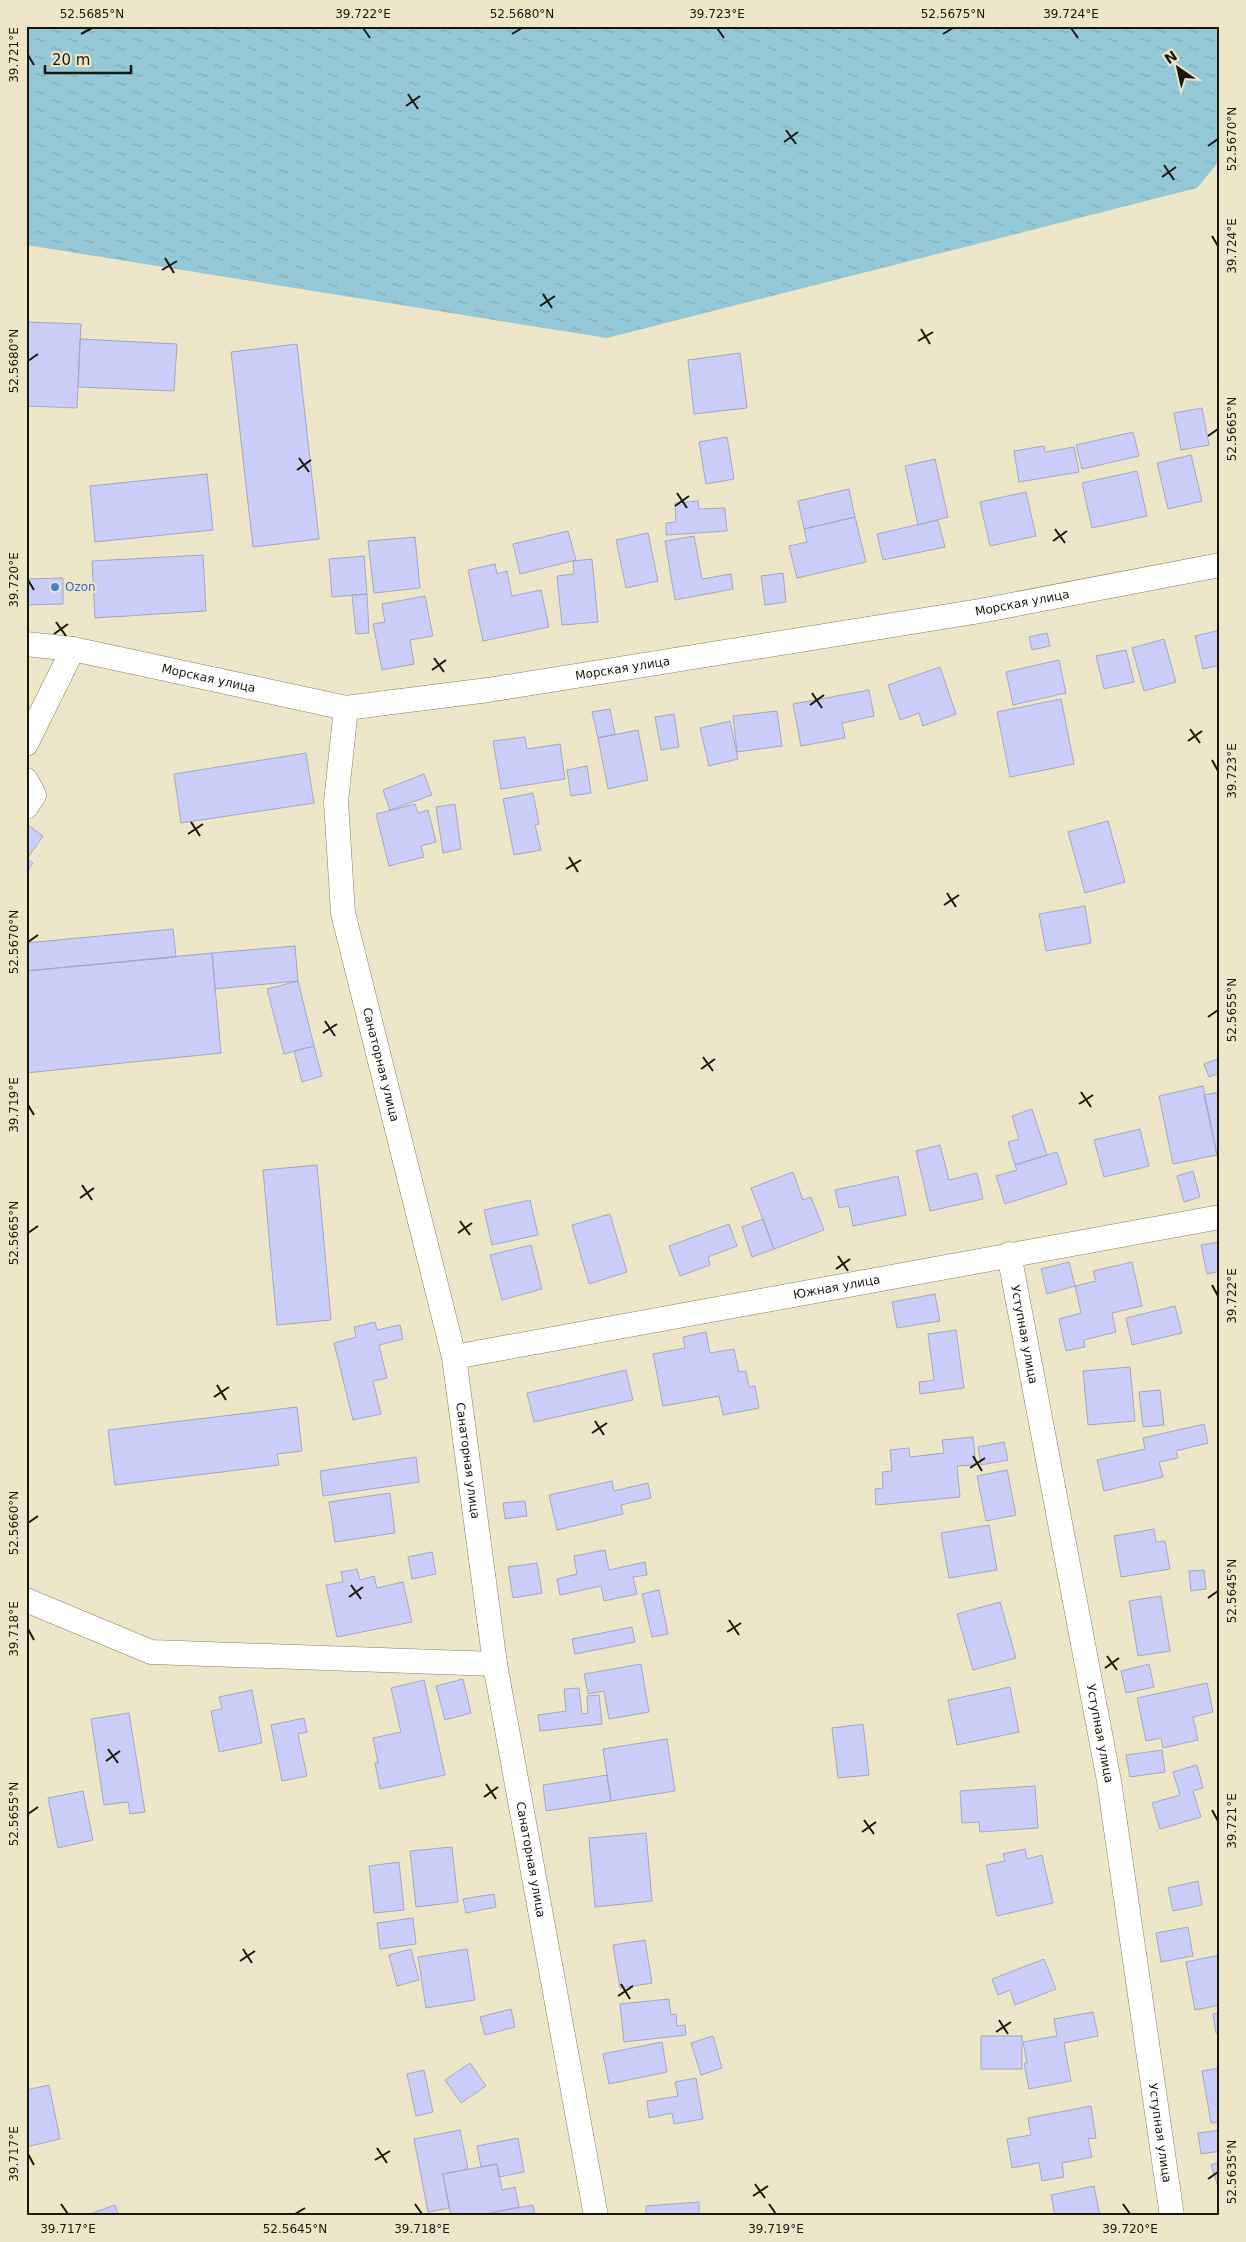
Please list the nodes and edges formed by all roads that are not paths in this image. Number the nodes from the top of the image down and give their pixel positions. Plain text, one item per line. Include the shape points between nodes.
1 (1220, 564) edge
2 (26, 644) edge
3 (73, 649) junction
4 (346, 708) junction
5 (26, 744) edge
6 (26, 780) edge
7 (26, 807) edge
8 (1220, 1217) edge
9 (1009, 1254) junction
10 (454, 1357) junction
11 (26, 1600) edge
12 (494, 1664) junction
13 (596, 2216) edge
14 (1172, 2216) edge

1 - 4 street, Морская улица via 970,612 488,690
2 - 3 street, Морская улица
3 - 4 street, Морская улица
3 - 5 street
4 - 10 street, Санаторная улица via 336,802 343,913
6 - 7 street via 34,795
8 - 9 street, Южная улица
9 - 10 street, Южная улица
9 - 14 street, Уступная улица via 1109,1781
10 - 12 street, Санаторная улица
11 - 12 street via 151,1652
12 - 13 street, Санаторная улица

